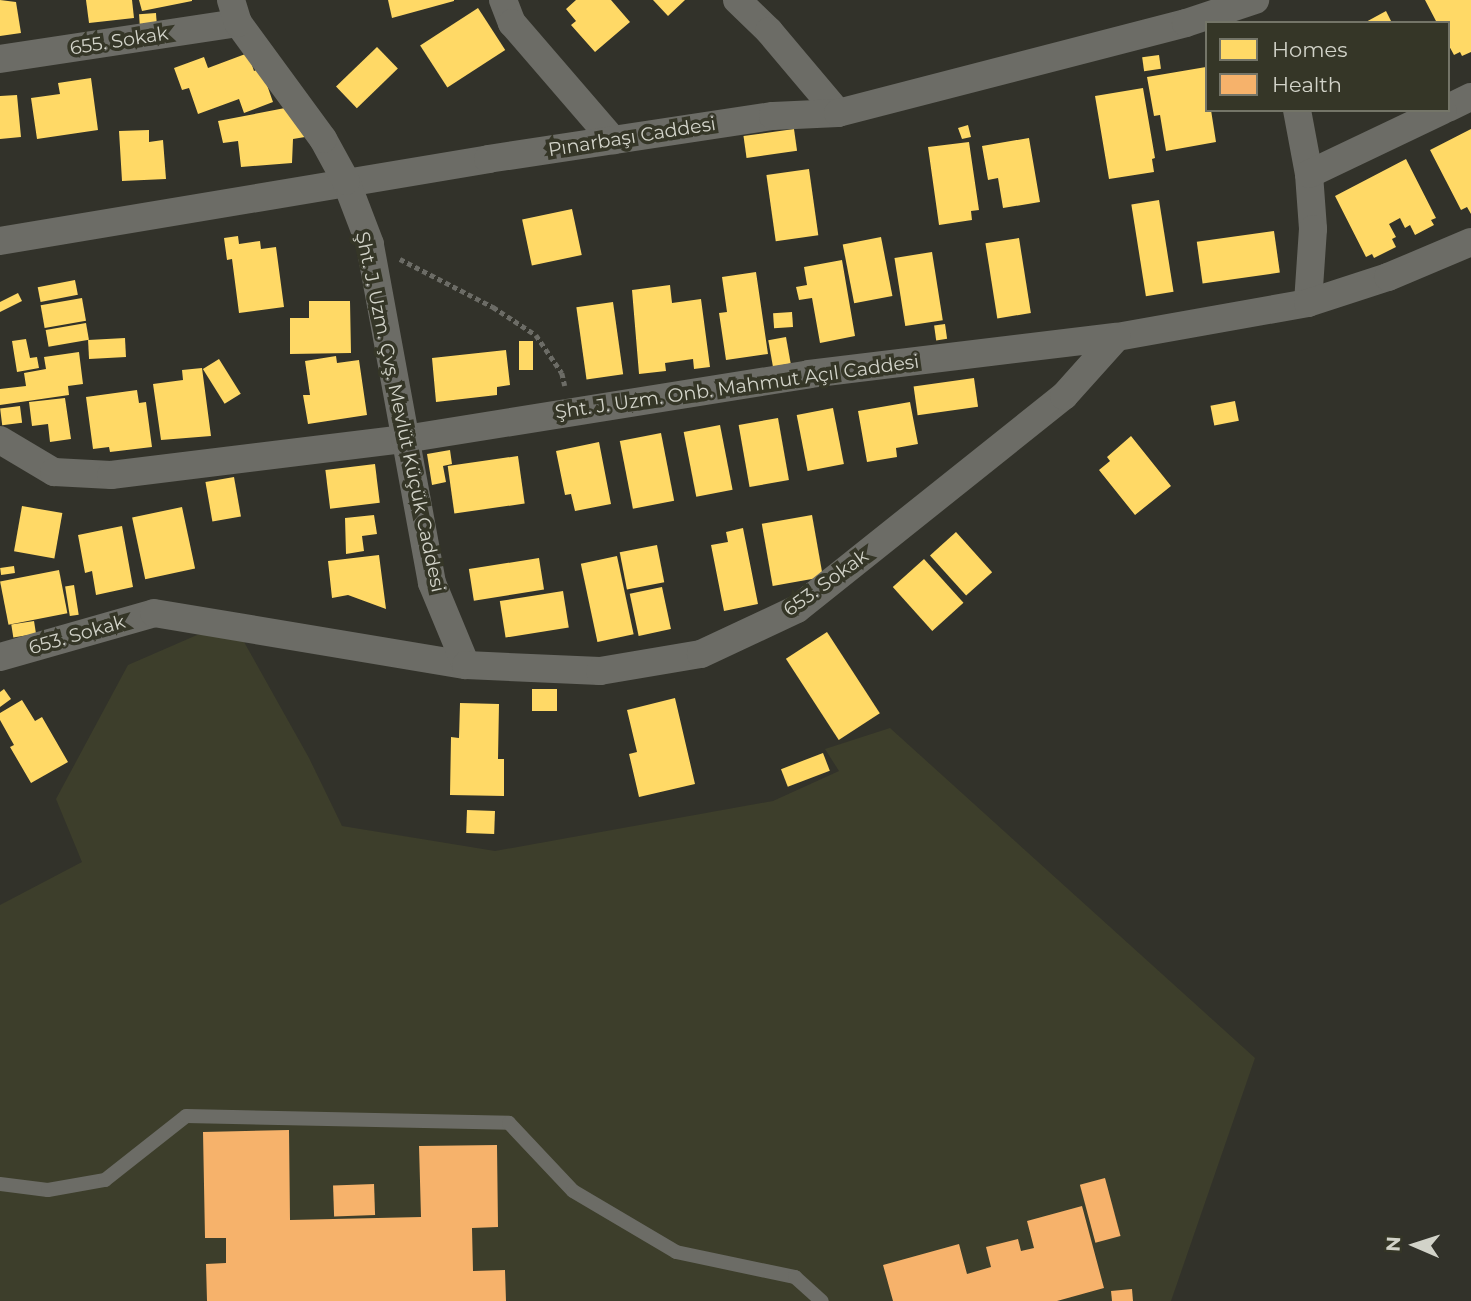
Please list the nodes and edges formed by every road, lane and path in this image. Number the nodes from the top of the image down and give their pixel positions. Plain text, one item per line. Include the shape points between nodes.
1 (503, 0) edge
2 (737, 0) edge
3 (1255, 0) edge
4 (235, 12) edge
5 (1208, 21) edge
6 (1197, 26) edge
7 (0, 59) edge
8 (1471, 97) edge
9 (1450, 107) edge
10 (1297, 112) edge
11 (1439, 112) edge
12 (838, 113) junction
13 (613, 140) junction
14 (1309, 174) junction
15 (346, 181) junction
16 (0, 241) edge
17 (1471, 242) edge
18 (370, 244) junction
19 (1308, 303) junction
20 (1117, 337) junction
21 (571, 411) junction
22 (405, 439) junction
23 (0, 440) edge
24 (0, 657) edge
25 (466, 665) junction
26 (0, 1184) edge
27 (822, 1301) edge

1 - 13 street via 512,23
2 - 12 street
3 - 5 street, Pınarbaşı Caddesi
4 - 7 street, 655. Sokak
4 - 15 street, Şht. J. Uzm. Çvş. Mevlüt Küçük Caddesi via 323,139
6 - 12 street, Pınarbaşı Caddesi
8 - 9 street
10 - 14 street
11 - 14 street
12 - 13 street, Pınarbaşı Caddesi via 773,116
13 - 15 street, Pınarbaşı Caddesi
14 - 19 street via 1313,229
15 - 16 street, Pınarbaşı Caddesi
15 - 18 street, Şht. J. Uzm. Çvş. Mevlüt Küçük Caddesi
17 - 19 street, Şht. J. Uzm. Onb. Mahmut Açıl Caddesi via 1388,277
18 - 21 path via 493,307 536,335 562,373
18 - 22 street, Şht. J. Uzm. Çvş. Mevlüt Küçük Caddesi
19 - 20 street, Şht. J. Uzm. Onb. Mahmut Açıl Caddesi
20 - 21 street, Şht. J. Uzm. Onb. Mahmut Açıl Caddesi via 809,374
20 - 25 street, 653. Sokak via 1064,396 797,609 701,654 600,671
21 - 22 street, Şht. J. Uzm. Onb. Mahmut Açıl Caddesi
22 - 23 street, Şht. J. Uzm. Onb. Mahmut Açıl Caddesi via 111,475 54,472
22 - 25 street, Şht. J. Uzm. Çvş. Mevlüt Küçük Caddesi via 432,583
24 - 25 street, 653. Sokak via 154,613
26 - 27 lane via 48,1190 105,1180 186,1116 509,1123 573,1191 676,1252 795,1277

